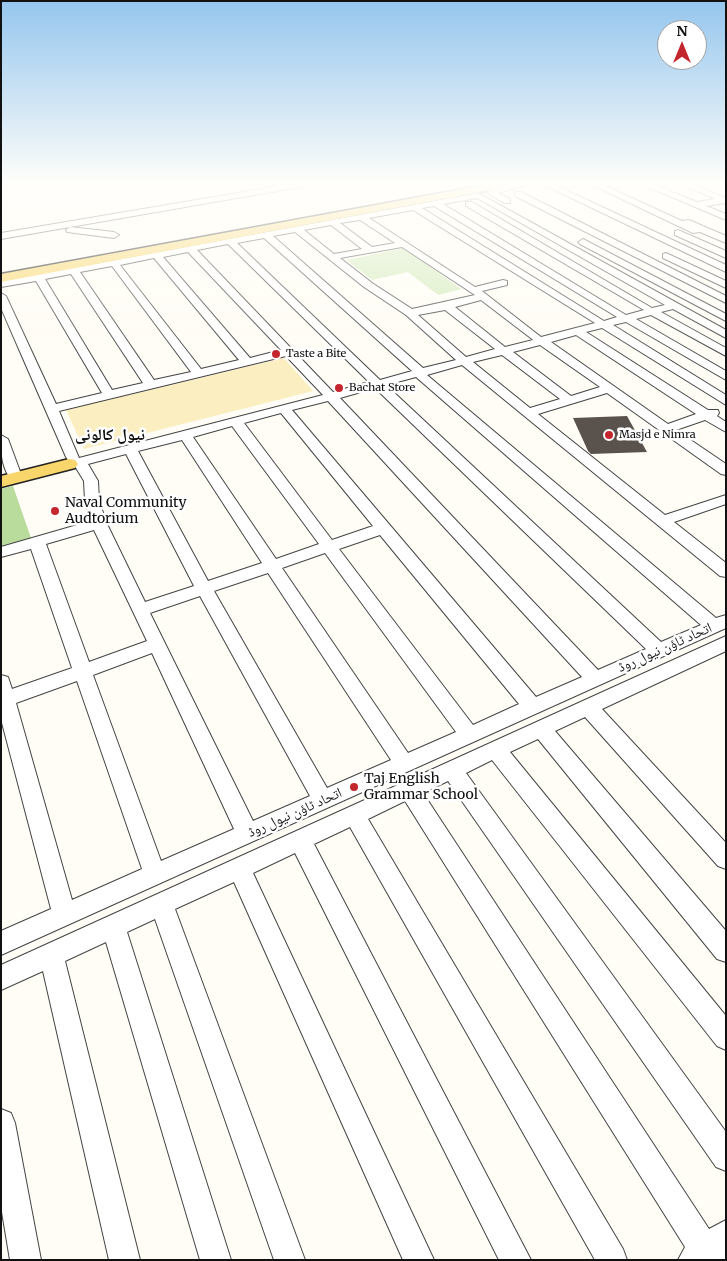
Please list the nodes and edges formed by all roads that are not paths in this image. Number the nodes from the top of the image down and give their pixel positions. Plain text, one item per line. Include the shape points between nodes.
1 (175, 243) edge
2 (183, 243) edge
3 (226, 243) edge
4 (232, 243) edge
5 (276, 243) edge
6 (314, 243) edge
7 (360, 243) edge
8 (474, 243) edge
9 (503, 243) edge
10 (536, 243) edge
11 (562, 243) edge
12 (586, 243) edge
13 (624, 243) edge
14 (670, 243) edge
15 (405, 244) joint
16 (618, 244) junction
17 (724, 245) edge
18 (191, 249) junction
19 (597, 249) junction
20 (370, 250) junction
21 (658, 252) dead end
22 (156, 255) junction
23 (332, 257) junction
24 (702, 258) junction
25 (114, 263) junction
26 (681, 263) junction
27 (663, 268) junction
28 (726, 269) edge
29 (74, 271) junction
30 (1, 273) edge
31 (641, 273) junction
32 (1, 278) edge
33 (38, 278) junction
34 (503, 283) dead end
35 (1, 284) edge
36 (726, 285) edge
37 (478, 293) junction
38 (1, 296) edge
39 (726, 300) edge
40 (447, 306) junction
41 (702, 306) junction
42 (674, 307) junction
43 (650, 310) junction
44 (410, 313) junction
45 (624, 316) junction
46 (726, 318) edge
47 (601, 322) junction
48 (577, 331) junction
49 (726, 335) edge
50 (539, 338) junction
51 (501, 348) junction
52 (288, 352) junction
53 (726, 353) edge
54 (462, 359) junction
55 (247, 362) junction
56 (418, 371) junction
57 (199, 374) junction
58 (726, 376) edge
59 (376, 382) junction
60 (151, 385) junction
61 (610, 388) junction
62 (110, 395) junction
63 (330, 395) junction
64 (570, 400) junction
65 (726, 401) edge
66 (726, 408) edge
67 (50, 409) junction
68 (284, 409) junction
69 (527, 413) junction
70 (706, 415) junction
71 (236, 422) junction
72 (666, 428) junction
73 (726, 428) edge
74 (186, 436) junction
75 (1, 439) edge
76 (130, 450) junction
77 (74, 461) junction
78 (726, 471) edge
79 (5, 478) edge
80 (722, 505) edge
81 (662, 521) junction
82 (99, 524) junction
83 (384, 528) junction
84 (37, 542) junction
85 (328, 547) junction
86 (1, 552) edge
87 (271, 566) junction
88 (726, 572) edge
89 (204, 588) junction
90 (140, 610) junction
91 (722, 630) edge
92 (156, 646) junction
93 (659, 651) junction
94 (83, 672) junction
95 (596, 679) junction
96 (3, 694) edge
97 (533, 706) junction
98 (588, 707) junction
99 (541, 728) junction
100 (469, 735) junction
101 (496, 750) junction
102 (404, 764) junction
103 (452, 770) junction
104 (409, 790) junction
105 (323, 800) junction
106 (354, 815) junction
107 (248, 834) junction
108 (300, 840) junction
109 (726, 859) edge
110 (239, 868) junction
111 (155, 875) junction
112 (161, 904) junction
113 (64, 916) junction
114 (113, 926) junction
115 (1, 944) edge
116 (726, 950) edge
117 (51, 954) junction
118 (1, 978) edge
119 (726, 1037) edge
120 (1, 1123) edge
121 (726, 1157) edge
122 (708, 1251) edge
123 (26, 1260) edge
124 (125, 1260) edge
125 (216, 1260) edge
126 (290, 1260) edge
127 (419, 1260) edge
128 (516, 1260) edge
129 (612, 1260) edge

1 - 30 main road
2 - 32 main road
3 - 18 street
4 - 59 street
5 - 56 street
6 - 23 street
7 - 20 street
8 - 47 street
9 - 45 street
10 - 43 street
11 - 42 street
12 - 19 street
13 - 16 street
14 - 24 street
15 - 20 street
15 - 37 street
16 - 19 street
16 - 27 street
17 - 24 street
18 - 22 street
18 - 52 street
19 - 31 street
20 - 23 street
21 - 26 street
22 - 25 street
22 - 55 street
23 - 44 street
24 - 26 street
24 - 28 street
25 - 29 street
25 - 57 street
26 - 27 street
26 - 36 street
27 - 31 street
27 - 39 street
29 - 33 street
29 - 60 street
31 - 41 street
33 - 35 street
33 - 62 street
34 - 37 street
37 - 40 street
37 - 50 street
38 - 67 street
39 - 41 street
40 - 44 street
40 - 51 street
41 - 42 street
41 - 46 street
42 - 43 street
42 - 49 street
43 - 45 street
43 - 53 street
44 - 54 street
45 - 47 street
45 - 58 street
47 - 48 street
47 - 50 street
47 - 65 street
48 - 50 street
48 - 70 street
50 - 51 street
50 - 61 street
51 - 54 street
51 - 64 street
52 - 55 street
52 - 63 street
54 - 56 street
54 - 69 street
55 - 57 street
56 - 59 street
56 - 91 street
57 - 60 street
59 - 63 street
59 - 93 street
60 - 62 street
61 - 64 street
61 - 72 street
62 - 67 street
63 - 68 street
63 - 77 street
63 - 95 street
64 - 69 street
66 - 70 street
67 - 77 street
68 - 71 street
68 - 83 street
69 - 81 street
70 - 72 street
70 - 73 street
71 - 74 street
71 - 85 street
72 - 78 street
74 - 76 street
74 - 87 street
75 - 79 street
76 - 77 street
76 - 89 street
77 - 79 main road
77 - 82 street via 79,482 92,501
80 - 81 street
81 - 88 street
82 - 84 street
82 - 90 street
83 - 85 street
83 - 97 street
84 - 86 street
84 - 94 street
85 - 87 street
85 - 100 street
87 - 89 street
87 - 102 street
89 - 90 street
89 - 105 street
90 - 92 street
91 - 93 street, اتحاد ٹاؤن نیول روڈ
91 - 98 street
92 - 94 street
92 - 107 street
93 - 95 street, اتحاد ٹاؤن نیول روڈ
94 - 96 street
94 - 111 street
95 - 97 street, اتحاد ٹاؤن نیول روڈ
96 - 113 street
97 - 100 street, اتحاد ٹاؤن نیول روڈ
98 - 99 street
98 - 109 street
99 - 101 street
99 - 116 street
100 - 102 street, اتحاد ٹاؤن نیول روڈ
101 - 103 street
101 - 119 street
102 - 105 street, اتحاد ٹاؤن نیول روڈ
103 - 104 street
103 - 121 street
104 - 106 street
104 - 122 street
105 - 107 street, اتحاد ٹاؤن نیول روڈ
106 - 108 street
106 - 129 street
107 - 111 street, اتحاد ٹاؤن نیول روڈ
108 - 110 street
108 - 128 street
110 - 112 street
110 - 127 street
111 - 113 street, اتحاد ٹاؤن نیول روڈ
112 - 114 street
112 - 126 street
113 - 115 street, اتحاد ٹاؤن نیول روڈ
114 - 117 street
114 - 125 street
117 - 118 street
117 - 124 street
120 - 123 street

